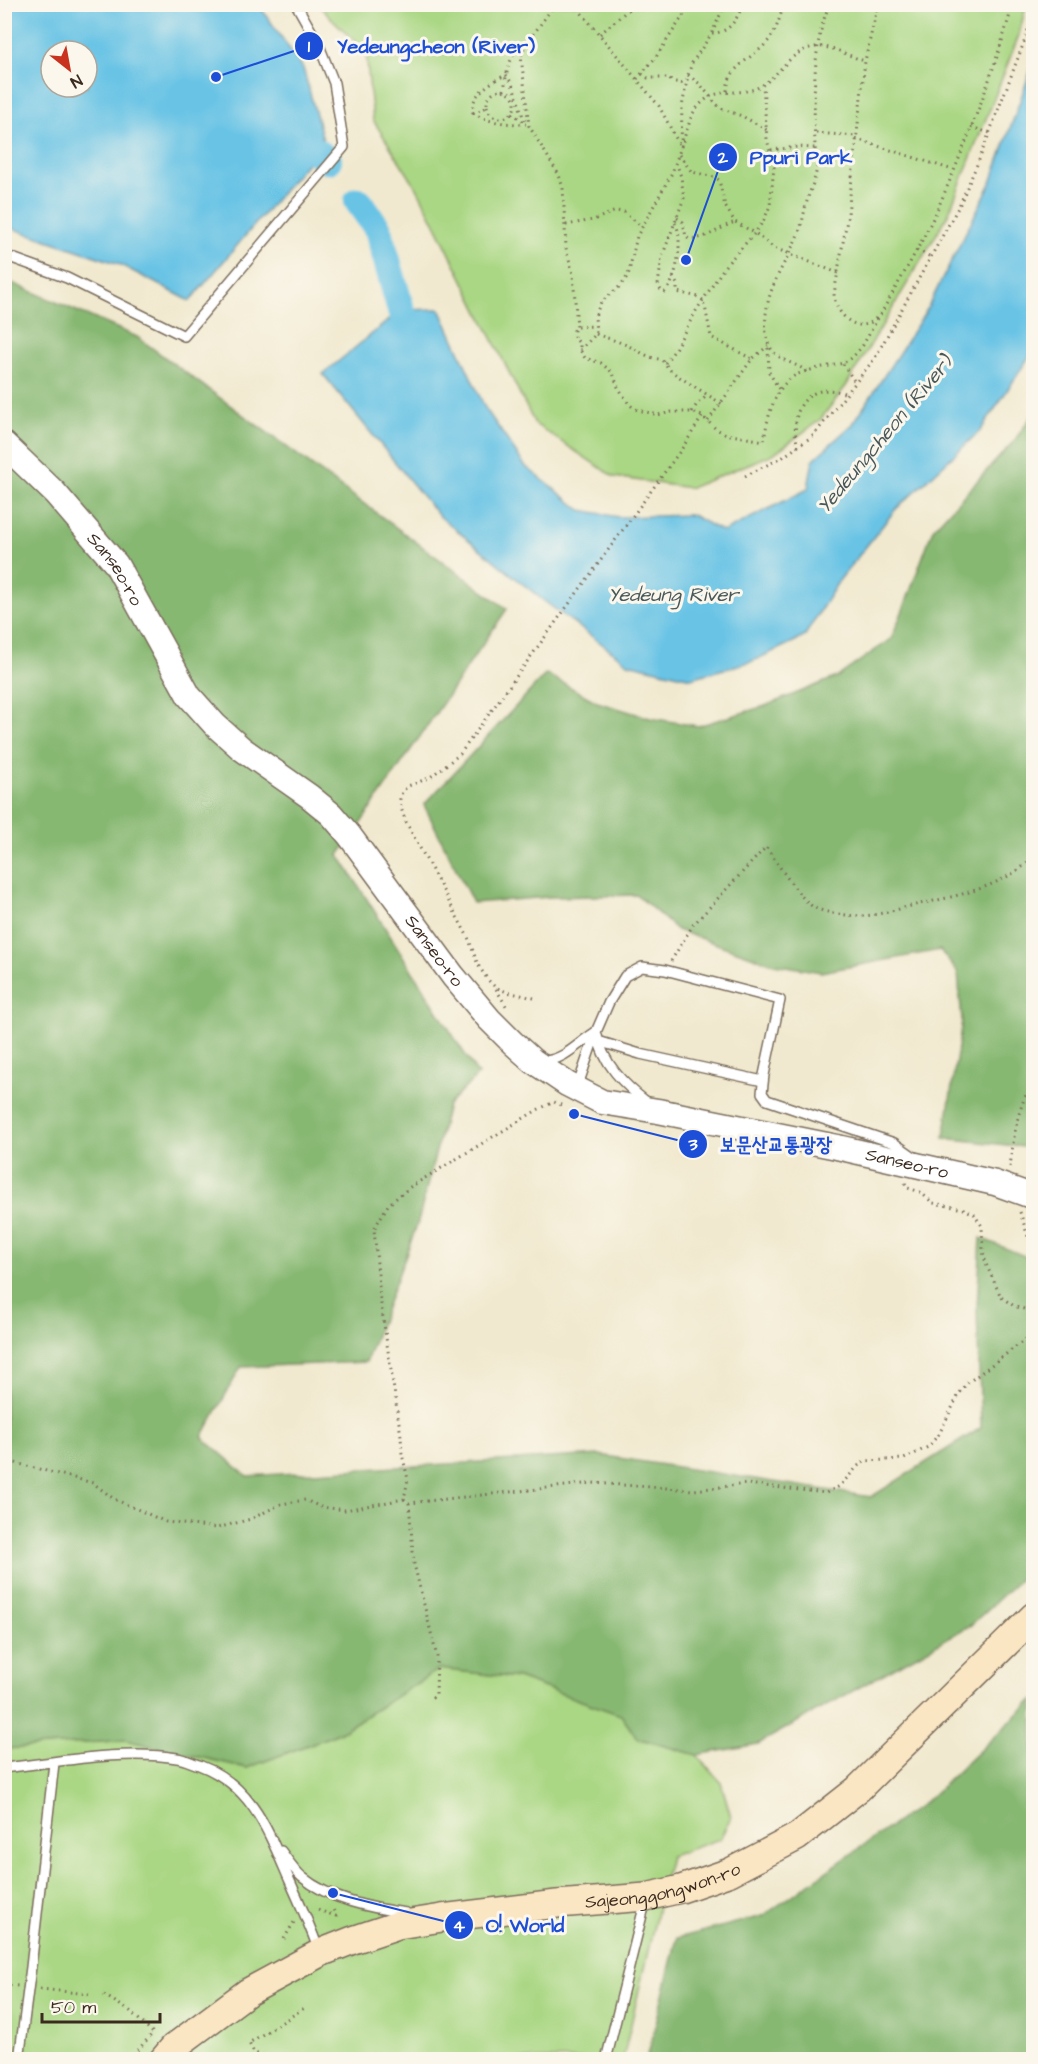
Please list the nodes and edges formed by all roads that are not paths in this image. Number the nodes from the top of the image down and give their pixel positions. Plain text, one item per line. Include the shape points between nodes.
1 (296, 4) edge
2 (4, 255) edge
3 (4, 444) edge
4 (597, 1037) junction
5 (533, 1061) junction
6 (763, 1080) junction
7 (571, 1097) junction
8 (658, 1111) junction
9 (933, 1170) junction
10 (1023, 1194) edge
11 (1034, 1616) edge
12 (54, 1763) junction
13 (4, 1768) edge
14 (273, 1842) junction
15 (646, 1897) junction
16 (441, 1918) junction
17 (320, 1953) junction
18 (18, 2060) edge
19 (164, 2060) edge
20 (606, 2060) edge

1 - 2 lane via 334,83 344,147 184,336 67,278
3 - 5 street, Sanseo-ro via 55,493 116,564 189,696 242,749 331,814 453,976 489,1019
4 - 5 lane via 585,1039 562,1058
4 - 6 lane via 640,1054
4 - 6 lane via 609,1002 625,976 642,967 665,970 780,1000
4 - 7 lane
4 - 8 lane via 621,1081
5 - 7 street, Sanseo-ro via 567,1084
6 - 9 lane via 762,1093 767,1100 894,1143
7 - 8 street, Sanseo-ro
8 - 9 street, Sanseo-ro
9 - 10 street, Sanseo-ro via 995,1183
11 - 15 main road, Sajeonggongwon-ro via 858,1789 797,1837 730,1872
12 - 13 lane
12 - 14 lane via 131,1755 179,1758 215,1771 239,1790 253,1805
12 - 18 lane
14 - 16 lane via 300,1876 324,1891 383,1910
14 - 17 lane
15 - 16 main road, Sajeonggongwon-ro
15 - 20 lane
16 - 17 main road, Sajeonggongwon-ro via 398,1925
17 - 19 main road, Sajeonggongwon-ro via 248,1992 174,2047

